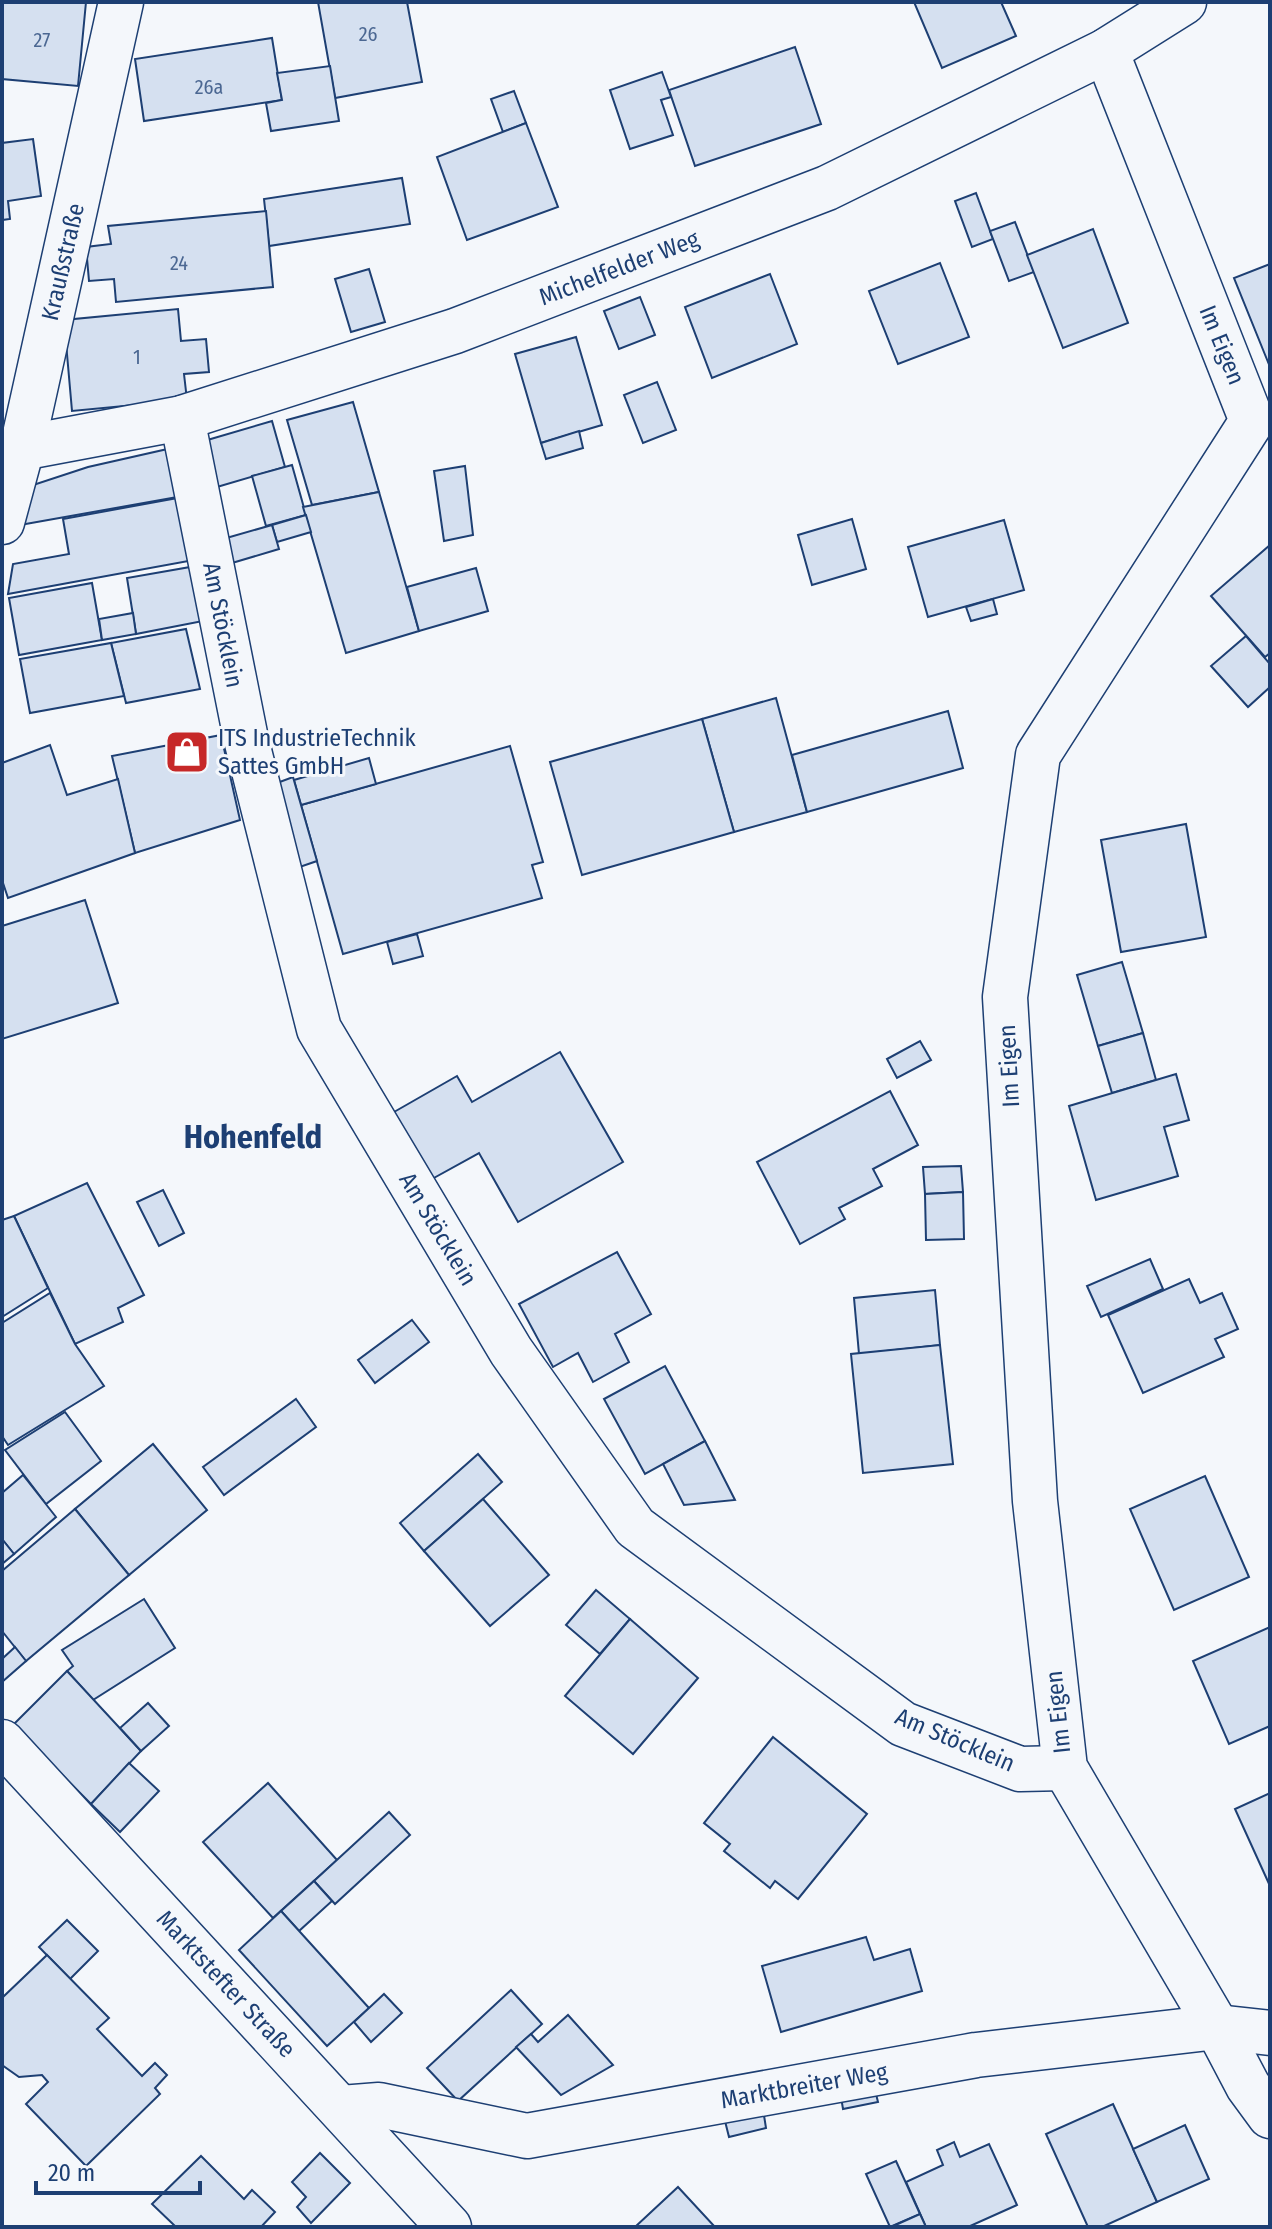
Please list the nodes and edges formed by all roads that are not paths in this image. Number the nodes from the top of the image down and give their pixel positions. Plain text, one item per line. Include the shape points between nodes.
1 (121, 2) edge
2 (1184, 2) edge
3 (1106, 51) junction
4 (182, 418) junction
5 (1261, 430) edge
6 (22, 448) junction
7 (2, 522) edge
8 (2, 1742) edge
9 (1065, 1768) junction
10 (1217, 2027) junction
11 (1270, 2033) edge
12 (341, 2108) junction
13 (1270, 2116) edge
14 (449, 2227) edge

1 - 6 street, Kraußstraße
2 - 3 street, Michelfelder Weg
3 - 4 street, Michelfelder Weg via 827,188 455,331
3 - 5 street, Im Eigen
4 - 6 street, Michelfelder Weg
4 - 9 street, Am Stöcklein via 246,739 319,1029 511,1351 635,1527 903,1724 1020,1769
5 - 9 street, Im Eigen via 1038,755 1005,997 1035,1501
6 - 7 street, Kraußstraße
8 - 12 street, Marktstefter Straße
9 - 10 street, Im Eigen
10 - 11 street, Marktbreiter Weg
10 - 12 street, Marktbreiter Weg via 976,2055 527,2136 379,2105
10 - 13 street, Im Eigen
12 - 14 street, Marktstefter Straße

